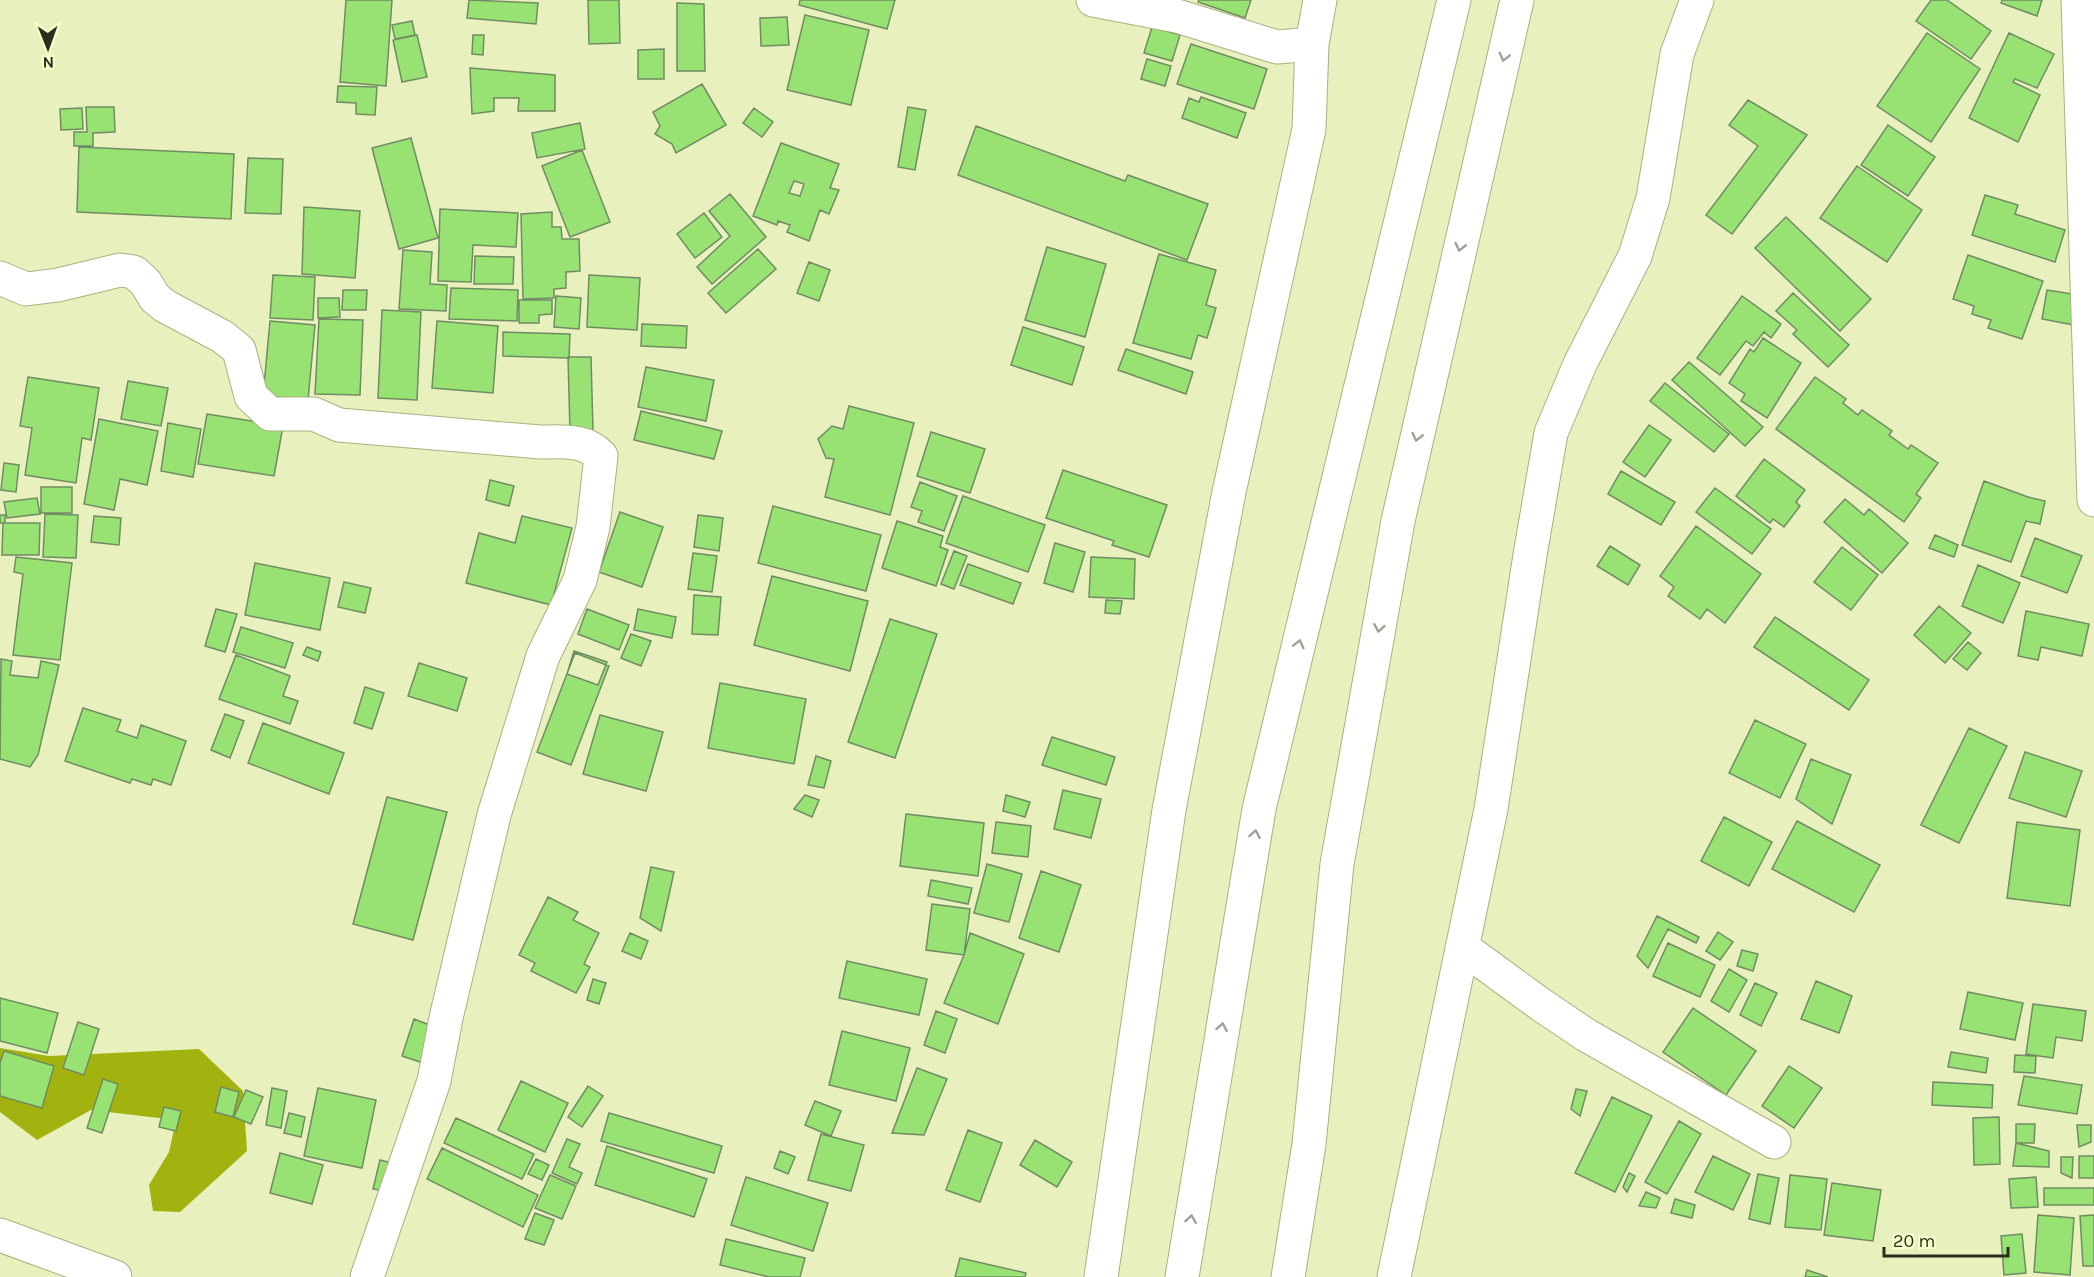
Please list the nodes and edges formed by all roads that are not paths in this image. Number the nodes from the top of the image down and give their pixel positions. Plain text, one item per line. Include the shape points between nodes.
1 (1093, 0) edge
2 (1320, 0) edge
3 (1454, 0) edge
4 (1517, 0) edge
5 (1697, 0) edge
6 (2078, 0) edge
7 (1312, 44) junction
8 (0, 278) edge
9 (2094, 500) edge
10 (1462, 947) junction
11 (1774, 1142) dead end
12 (0, 1235) edge
13 (50, 1266) edge
14 (115, 1277) edge
15 (367, 1277) edge
16 (1101, 1277) edge
17 (1182, 1277) edge
18 (1288, 1277) edge
19 (1394, 1277) edge

1 - 7 main road via 1177,16 1277,47
2 - 7 main road
17 -> 3 main road via 1259,809
4 -> 18 main road via 1396,532 1337,864 1309,1144
5 - 10 main road via 1677,54 1653,198 1635,256 1580,364 1551,433 1491,809
6 - 9 main road
7 - 16 main road via 1309,129 1229,492 1169,810
8 - 15 main road via 26,289 120,270 134,272 165,306 224,337 239,350 251,396 270,414 314,414 339,425 540,442 571,441 593,448 601,456 593,527 580,580 543,656 494,815 434,1082
10 - 11 main road via 1586,1035
10 - 19 main road
12 - 13 main road
13 - 14 main road

